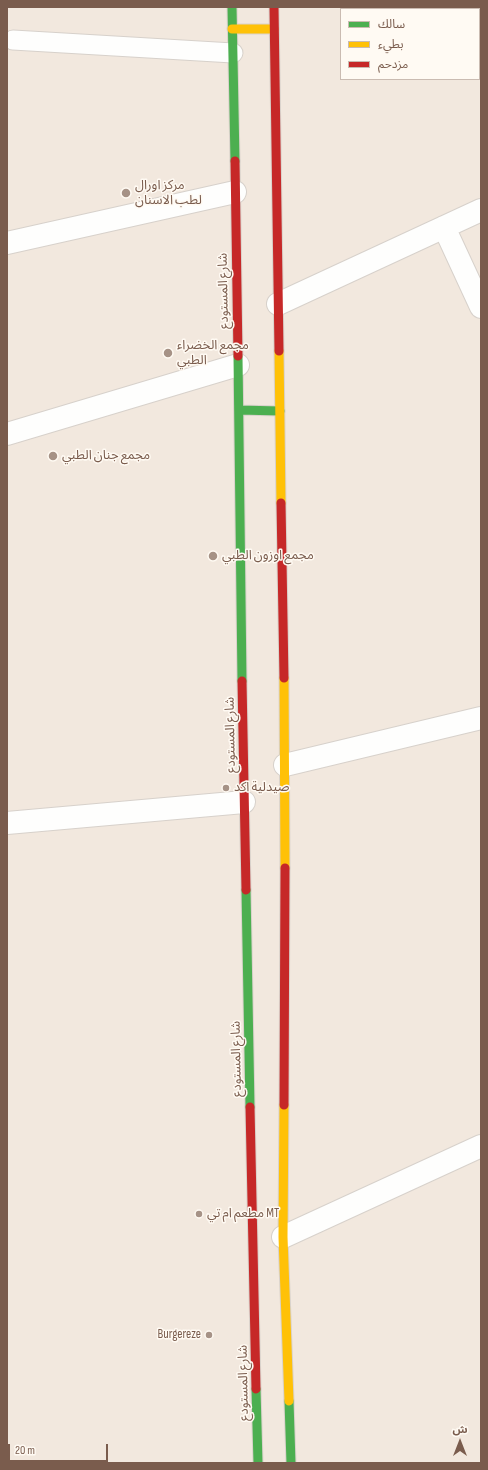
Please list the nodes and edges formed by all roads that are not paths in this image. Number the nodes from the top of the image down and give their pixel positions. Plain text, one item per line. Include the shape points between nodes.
1 (232, 7) edge
2 (274, 7) edge
3 (232, 29) junction
4 (274, 29) junction
5 (13, 40) dead end
6 (233, 53) junction
7 (235, 192) junction
8 (481, 210) edge
9 (444, 227) junction
10 (7, 243) edge
11 (278, 304) junction
12 (481, 307) edge
13 (238, 365) junction
14 (239, 410) junction
15 (280, 411) junction
16 (7, 434) edge
17 (481, 718) edge
18 (285, 765) junction
19 (244, 802) junction
20 (7, 823) edge
21 (481, 1146) edge
22 (283, 1237) junction
23 (258, 1463) edge
24 (291, 1463) edge

1 - 3 main road, شارع المستودع
2 - 4 main road
3 - 4 main road
3 - 6 main road, شارع المستودع
4 - 11 main road
5 - 6 lane
6 - 7 main road, شارع المستودع
7 - 10 street
7 - 13 main road, شارع المستودع
8 - 9 street
9 - 11 street
9 - 12 street
11 - 15 main road
13 - 14 main road, شارع المستودع
13 - 16 street
14 - 15 main road
14 - 19 main road, شارع المستودع
15 - 18 main road
17 - 18 street
18 - 22 main road
19 - 20 street
19 - 23 main road, شارع المستودع via 260,1334
21 - 22 street
22 - 24 main road via 283,1334

